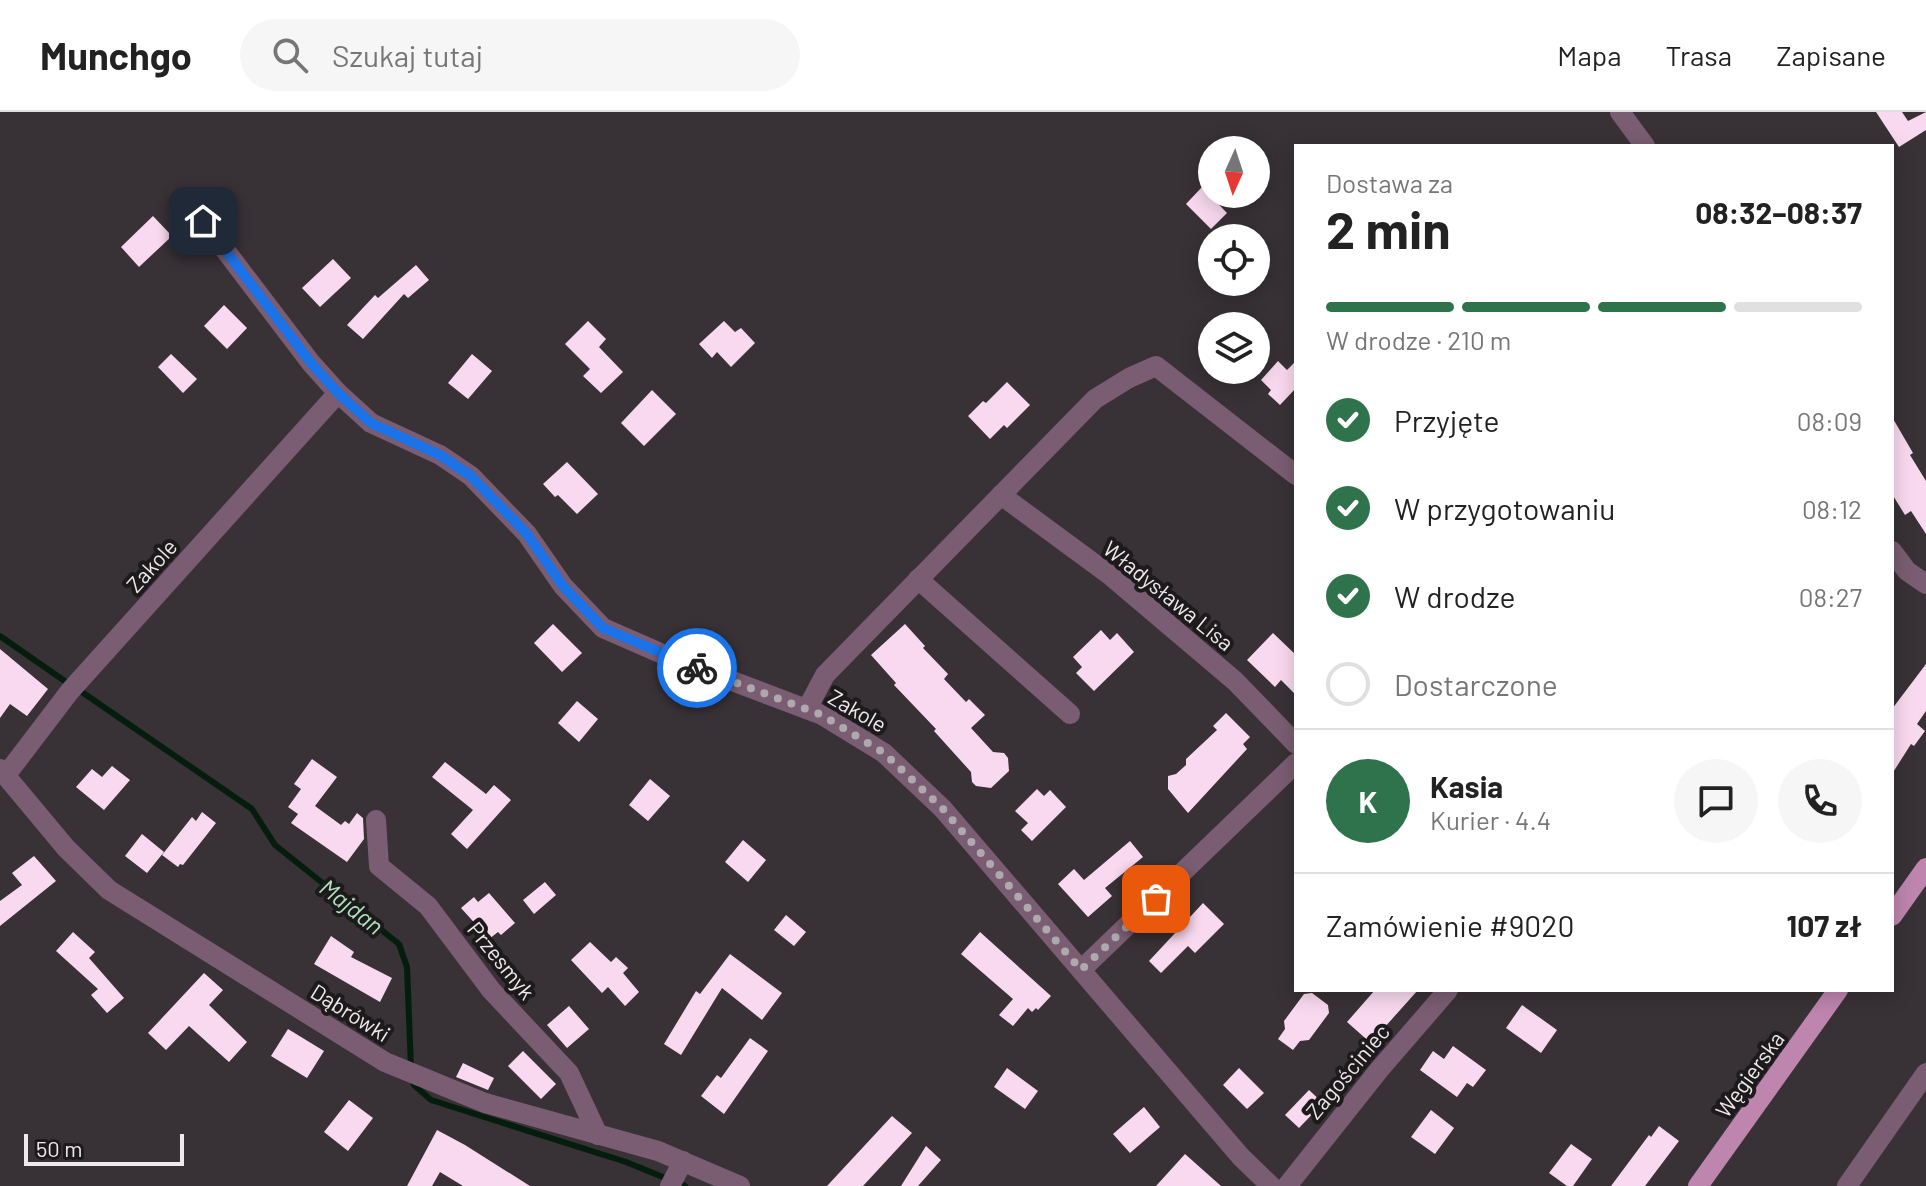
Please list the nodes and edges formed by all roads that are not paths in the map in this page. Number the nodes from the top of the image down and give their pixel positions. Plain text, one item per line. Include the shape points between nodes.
1 (1620, 112) edge
2 (1644, 144) edge
3 (203, 221) dead end
4 (338, 393) junction
5 (1294, 473) edge
6 (1001, 495) junction
7 (1900, 574) edge
8 (918, 579) junction
9 (1926, 584) edge
10 (807, 709) junction
11 (1070, 714) dead end
12 (1294, 742) edge
13 (1294, 765) edge
14 (3, 772) edge
15 (376, 820) dead end
16 (1926, 868) edge
17 (1894, 913) edge
18 (1081, 970) junction
19 (1446, 992) edge
20 (1837, 992) edge
21 (1926, 1073) edge
22 (598, 1135) junction
23 (675, 1176) edge
24 (740, 1186) edge
25 (1271, 1186) edge
26 (1287, 1186) edge
27 (1698, 1186) edge
28 (1847, 1186) edge

1 - 2 street
3 - 4 street, Zakole
4 - 10 street, Zakole via 371,423 440,455 471,476 527,534 563,586 603,628
4 - 14 street, Zakole
5 - 6 street via 1156,366 1095,399
6 - 8 street
6 - 12 street, Władysława Lisa via 1167,623 1235,681
7 - 9 street
8 - 10 street via 825,675
8 - 11 street
10 - 18 street, Zakole via 884,753 933,799
13 - 18 street
14 - 22 street, Dąbrówki via 109,890 385,1062 485,1103
15 - 22 street, Przesmyk via 379,866 428,906 491,990 569,1073
16 - 17 main road
18 - 25 street, Zakole
19 - 26 street, Zagościniec
20 - 27 main road, Węgierska
21 - 28 street
22 - 23 street, Dąbrówki via 658,1151
23 - 24 street, Dąbrówki

